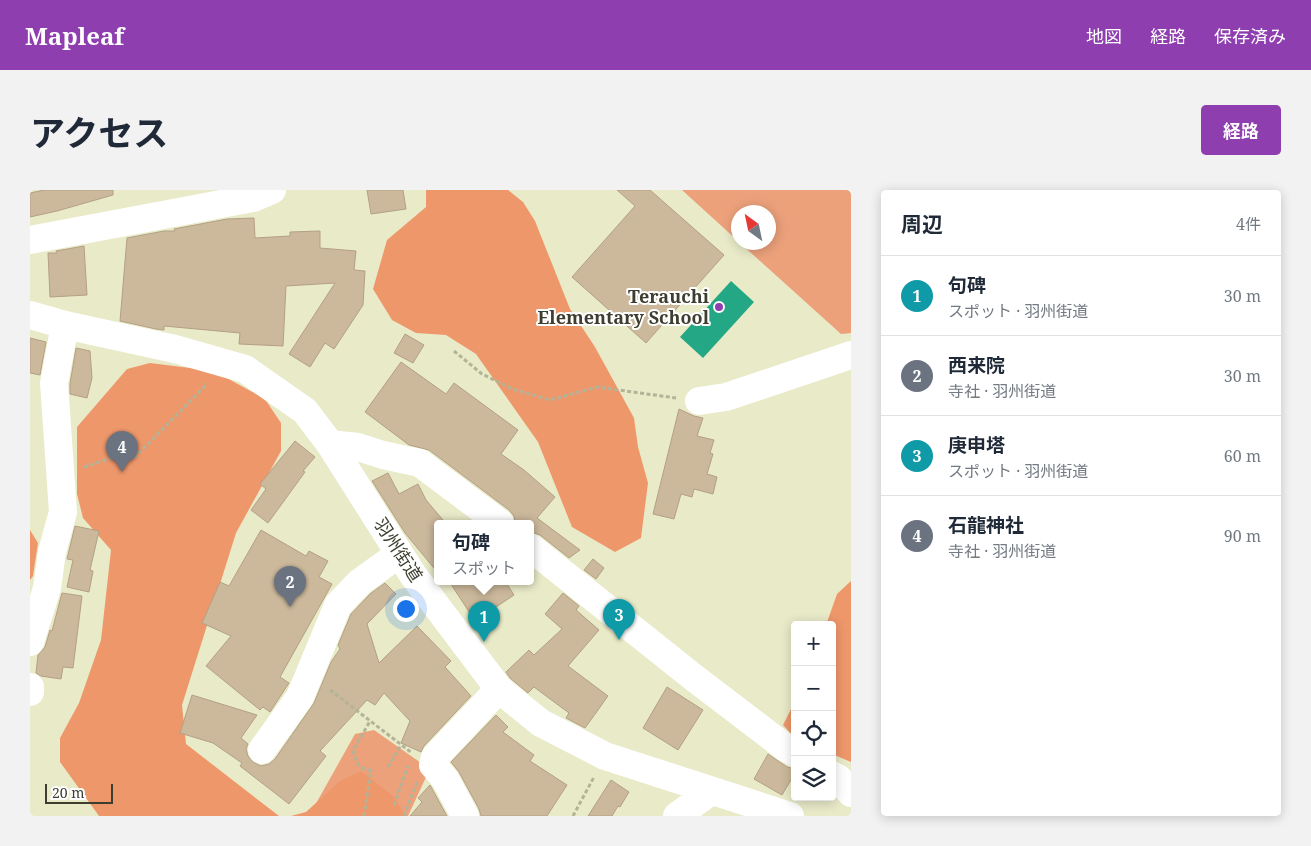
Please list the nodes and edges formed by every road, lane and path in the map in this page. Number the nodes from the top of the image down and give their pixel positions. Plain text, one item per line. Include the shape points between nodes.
1 (272, 190) edge
2 (30, 240) edge
3 (30, 315) edge
4 (65, 325) junction
5 (454, 351) dead end
6 (851, 355) edge
7 (199, 381) dead end
8 (699, 401) joint
9 (330, 444) junction
10 (134, 458) dead end
11 (496, 520) edge
12 (534, 550) edge
13 (399, 554) junction
14 (30, 642) edge
15 (309, 674) junction
16 (30, 687) edge
17 (500, 688) junction
18 (30, 692) edge
19 (370, 721) junction
20 (401, 745) junction
21 (262, 750) dead end
22 (791, 751) edge
23 (605, 756) junction
24 (422, 763) junction
25 (388, 767) dead end
26 (836, 777) edge
27 (711, 791) junction
28 (851, 792) edge
29 (394, 804) dead end
30 (364, 816) edge
31 (404, 816) edge
32 (465, 816) edge
33 (573, 816) edge
34 (677, 816) edge
35 (790, 816) edge

1 - 2 street via 253,198
3 - 4 street, 羽州街道
4 - 9 street, 羽州街道 via 174,349 245,369 305,411
4 - 14 street via 54,383 63,512 52,552 47,588
5 - 8 path via 482,374 550,400 598,387
6 - 8 street via 726,397
7 - 10 path via 206,385
9 - 11 street via 358,447 420,463
9 - 13 street, 羽州街道
12 - 22 street
13 - 15 street via 360,582 338,605
13 - 17 street, 羽州街道
15 - 19 path
15 - 21 street via 300,697
16 - 18 street
17 - 23 street, 羽州街道 via 541,722
17 - 24 street via 434,757
19 - 20 path
19 - 30 path via 353,752 359,767 371,771
20 - 24 path
20 - 25 path
23 - 27 street, 羽州街道
23 - 33 path
24 - 29 path
24 - 31 path
24 - 32 street via 445,779
26 - 28 street
27 - 34 street
27 - 35 street, 羽州街道

